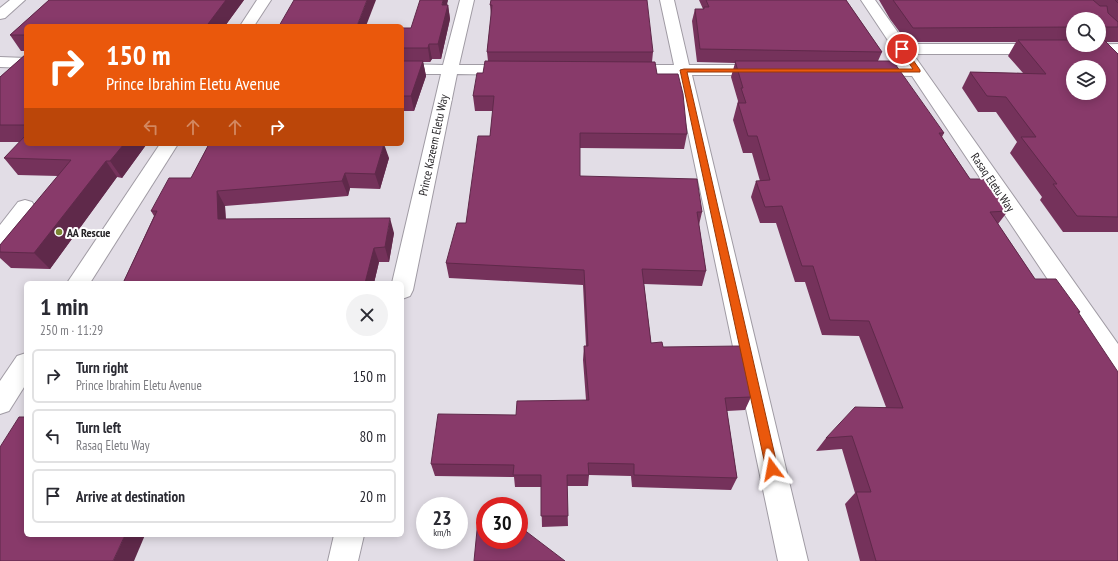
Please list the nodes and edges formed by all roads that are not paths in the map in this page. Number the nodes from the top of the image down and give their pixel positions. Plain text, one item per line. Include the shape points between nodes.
1 (18, 0) edge
2 (264, 0) edge
3 (467, 0) edge
4 (667, 0) edge
5 (868, 0) edge
6 (0, 15) edge
7 (248, 24) edge
8 (902, 49) junction
9 (1054, 49) edge
10 (1106, 49) edge
11 (1118, 49) edge
12 (0, 62) edge
13 (24, 63) edge
14 (404, 69) edge
15 (450, 69) junction
16 (528, 70) edge
17 (613, 70) edge
18 (684, 70) junction
19 (777, 70) edge
20 (855, 70) edge
21 (917, 70) junction
22 (168, 146) edge
23 (25, 207) dead end
24 (0, 239) edge
25 (79, 281) edge
26 (404, 281) edge
27 (1118, 364) edge
28 (24, 366) edge
29 (0, 403) edge
30 (349, 537) edge
31 (343, 561) edge
32 (793, 561) edge

1 - 6 street
2 - 7 street
3 - 15 street, Prince Kazeem Eletu Way
4 - 18 street
5 - 8 street, Rasaq Eletu Way
8 - 9 street
8 - 21 street, Rasaq Eletu Way
10 - 11 street
12 - 13 street
14 - 15 street
15 - 16 street
15 - 26 street, Prince Kazeem Eletu Way
17 - 18 street
18 - 19 street
18 - 32 street
20 - 21 street
21 - 27 street, Rasaq Eletu Way
22 - 25 street
23 - 24 street
28 - 29 street
30 - 31 street

